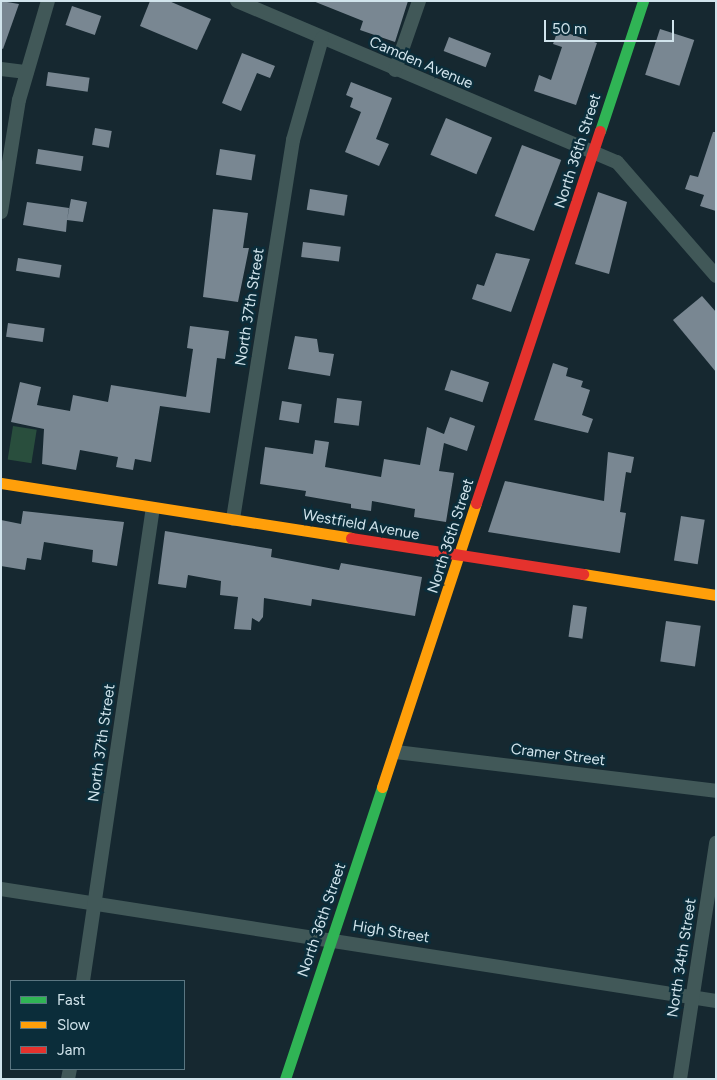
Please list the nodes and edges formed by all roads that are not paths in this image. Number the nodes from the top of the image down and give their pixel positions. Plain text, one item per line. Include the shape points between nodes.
1 (48, 1) edge
2 (237, 1) edge
3 (420, 1) edge
4 (643, 1) edge
5 (322, 38) junction
6 (1, 69) edge
7 (395, 70) junction
8 (27, 72) junction
9 (594, 151) junction
10 (1, 212) edge
11 (716, 276) edge
12 (1, 484) edge
13 (154, 508) junction
14 (233, 519) junction
15 (460, 557) junction
16 (716, 595) edge
17 (396, 752) junction
18 (716, 791) edge
19 (716, 843) edge
20 (1, 889) edge
21 (95, 902) junction
22 (331, 939) junction
23 (83, 980) edge
24 (692, 997) junction
25 (716, 1001) edge
26 (285, 1079) edge
27 (680, 1079) edge

1 - 8 street
2 - 5 street, Camden Avenue
3 - 7 street
4 - 9 street, North 36th Street
5 - 7 street, Camden Avenue
5 - 14 street, North 37th Street via 301,99
6 - 8 street
7 - 9 street, Camden Avenue
8 - 10 street
9 - 11 street, Camden Avenue via 617,162
9 - 15 street, North 36th Street
12 - 13 street, Westfield Avenue
13 - 14 street, Westfield Avenue
13 - 21 street, North 37th Street
14 - 15 street, Westfield Avenue
15 - 16 street, Westfield Avenue
15 - 17 street, North 36th Street
17 - 18 street, Cramer Street
17 - 22 street, North 36th Street
19 - 24 street, North 34th Street
20 - 21 street, High Street
21 - 22 street, High Street
21 - 23 street, North 37th Street
22 - 24 street, High Street
22 - 26 street, North 36th Street
24 - 25 street, High Street
24 - 27 street, North 34th Street

